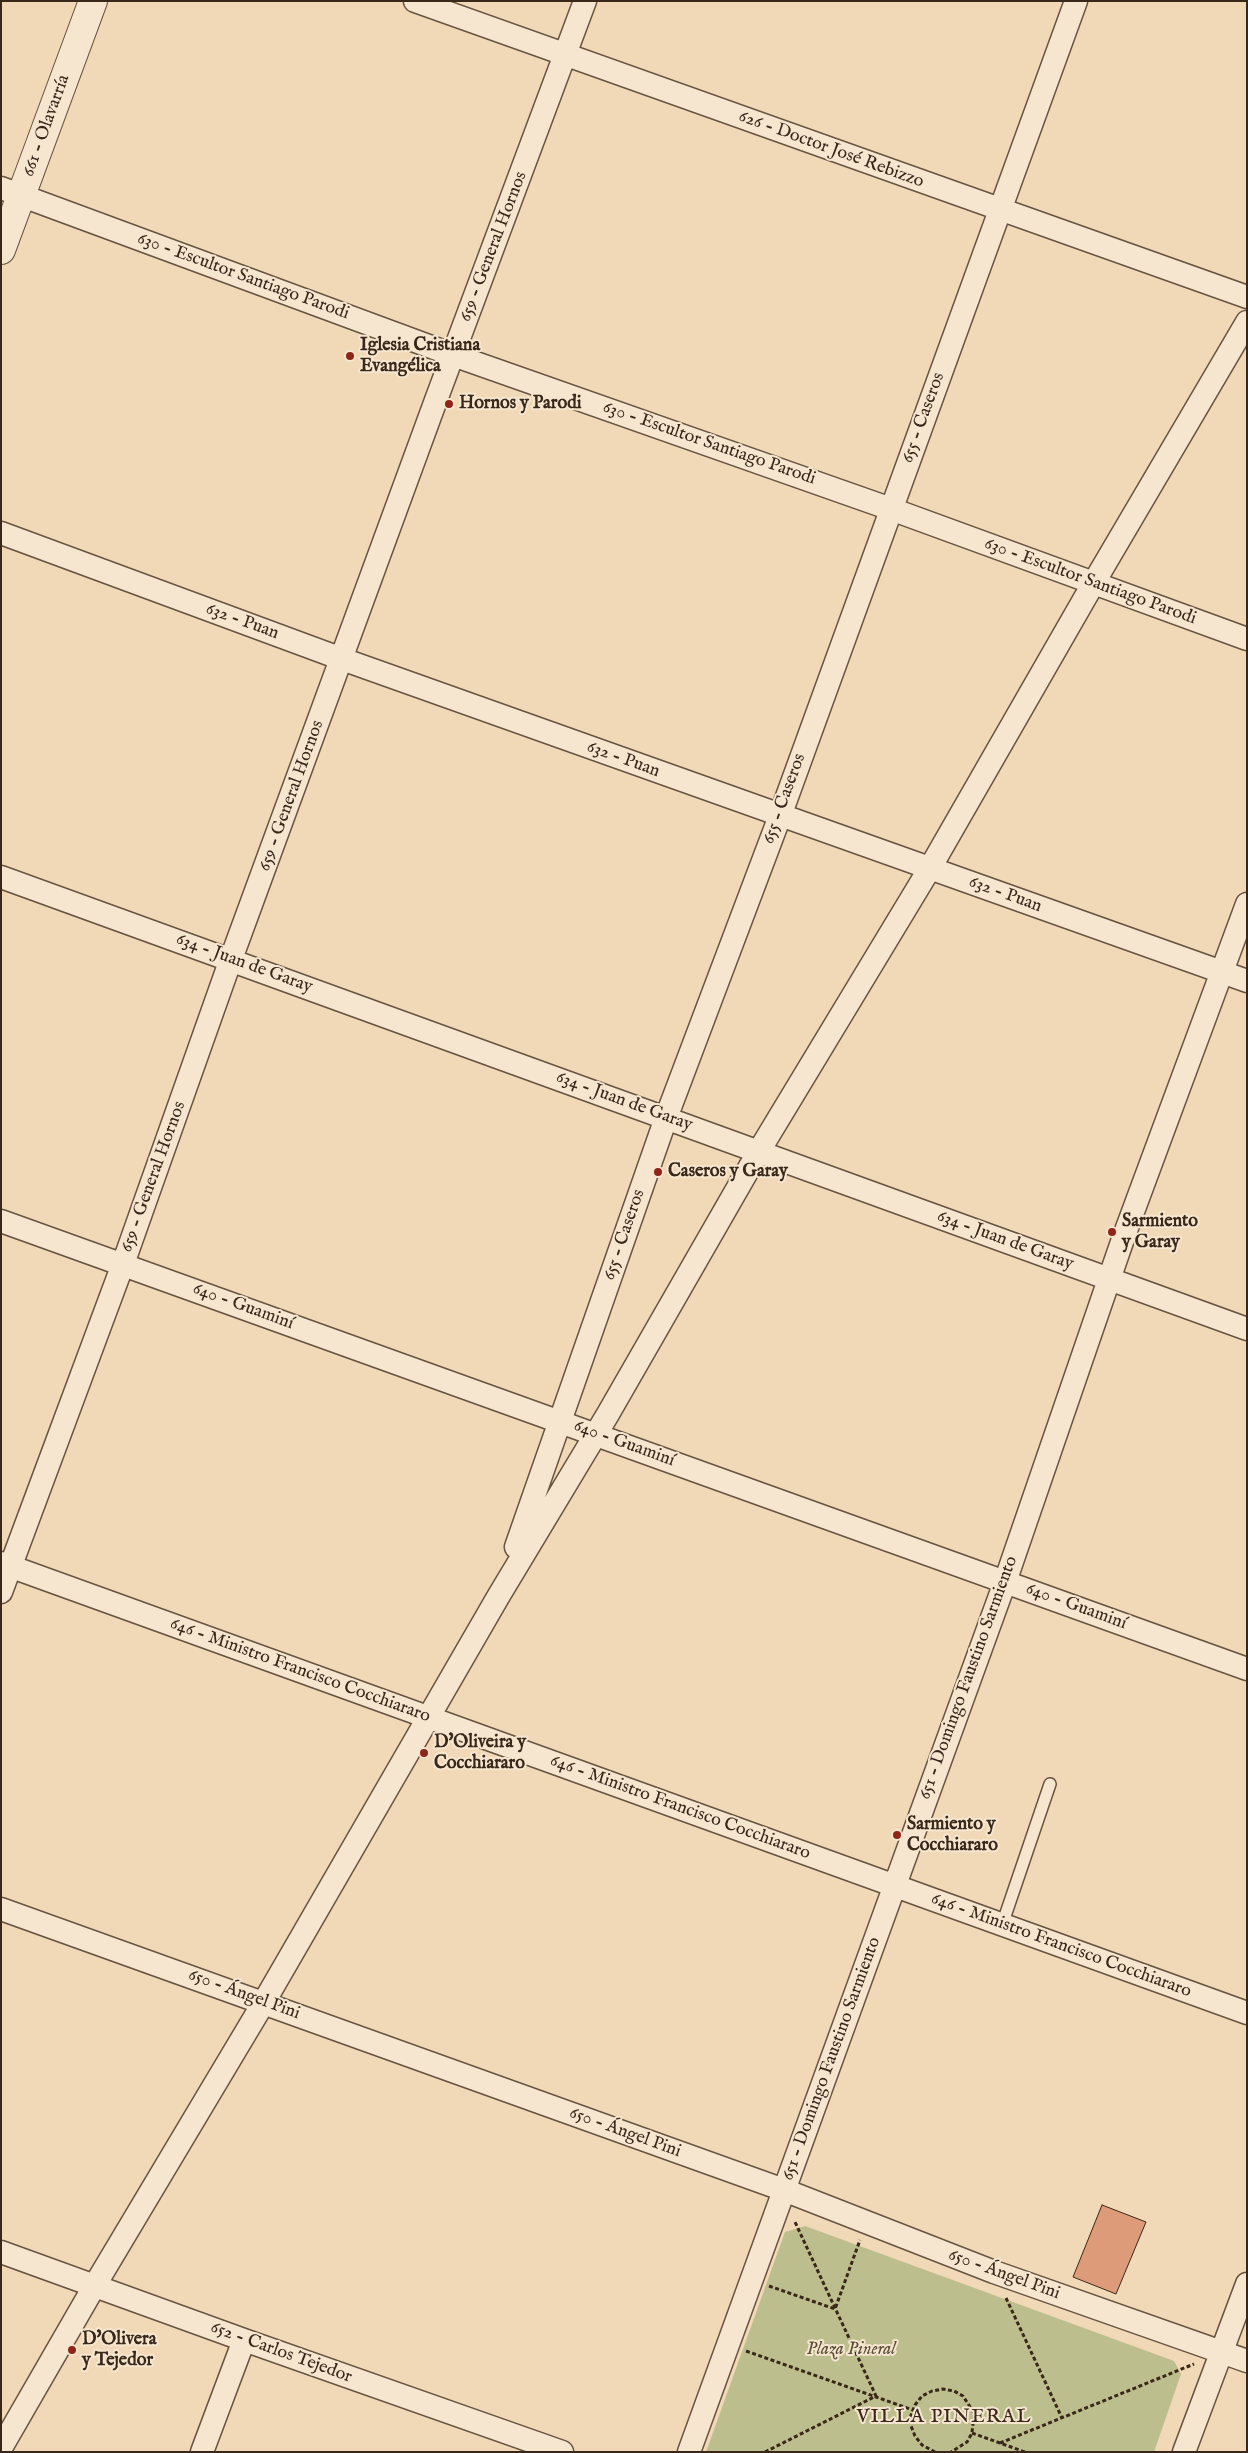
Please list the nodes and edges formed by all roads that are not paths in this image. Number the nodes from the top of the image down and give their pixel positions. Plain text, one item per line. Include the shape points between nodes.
1 (93, 1) edge
2 (416, 1) edge
3 (585, 1) edge
4 (1076, 1) edge
5 (566, 55) junction
6 (11, 192) edge
7 (1001, 210) junction
8 (1, 250) edge
9 (1247, 297) edge
10 (1247, 322) edge
11 (453, 355) junction
12 (891, 509) junction
13 (1, 533) edge
14 (1093, 584) junction
15 (1247, 639) edge
16 (342, 659) junction
17 (780, 816) junction
18 (930, 868) junction
19 (1, 877) edge
20 (1247, 904) edge
21 (231, 959) junction
22 (1221, 972) junction
23 (1247, 981) edge
24 (666, 1118) junction
25 (759, 1151) junction
26 (1, 1221) edge
27 (123, 1264) junction
28 (1109, 1279) junction
29 (1247, 1330) edge
30 (562, 1421) junction
31 (595, 1434) junction
32 (6, 1565) edge
33 (1005, 1582) junction
34 (1, 1592) edge
35 (498, 1597) junction
36 (1247, 1669) edge
37 (429, 1717) junction
38 (1050, 1784) dead end
39 (894, 1886) junction
40 (1, 1909) edge
41 (1002, 1924) junction
42 (264, 2002) junction
43 (1247, 2013) edge
44 (784, 2190) junction
45 (1, 2252) edge
46 (1247, 2284) edge
47 (95, 2285) junction
48 (244, 2340) junction
49 (1223, 2352) junction
50 (1247, 2360) edge
51 (1, 2448) edge
52 (202, 2452) edge
53 (562, 2452) edge
54 (689, 2452) edge
55 (1184, 2452) edge

1 - 6 street, 661 - Olavarría
2 - 5 street, 626 - Doctor José Rebizzo
3 - 5 street, 659 - General Hornos
4 - 7 street, 655 - Caseros
5 - 7 street, 626 - Doctor José Rebizzo
5 - 11 street, 659 - General Hornos
6 - 8 street, 661 - Olavarría
6 - 11 street, 630 - Escultor Santiago Parodi
7 - 9 street, 626 - Doctor José Rebizzo
7 - 12 street, 655 - Caseros
10 - 14 street
11 - 12 street, 630 - Escultor Santiago Parodi
11 - 16 street, 659 - General Hornos
12 - 14 street, 630 - Escultor Santiago Parodi
12 - 17 street, 655 - Caseros
13 - 16 street, 632 - Puan
14 - 15 street, 630 - Escultor Santiago Parodi
14 - 18 street
16 - 17 street, 632 - Puan
16 - 21 street, 659 - General Hornos
17 - 18 street, 632 - Puan
17 - 24 street, 655 - Caseros
18 - 22 street, 632 - Puan
18 - 25 street
19 - 21 street, 634 - Juan de Garay
20 - 22 street, 651 - Domingo Faustino Sarmiento
21 - 24 street, 634 - Juan de Garay
21 - 27 street, 659 - General Hornos
22 - 23 street, 632 - Puan
22 - 28 street, 651 - Domingo Faustino Sarmiento
24 - 25 street, 634 - Juan de Garay
24 - 30 street, 655 - Caseros
25 - 28 street, 634 - Juan de Garay
25 - 31 street
26 - 27 street, 640 - Guaminí
27 - 30 street, 640 - Guaminí
27 - 32 street, 659 - General Hornos
28 - 29 street, 634 - Juan de Garay
28 - 33 street, 651 - Domingo Faustino Sarmiento
30 - 31 street, 640 - Guaminí
30 - 35 street, 655 - Caseros
31 - 33 street, 640 - Guaminí
31 - 35 street
32 - 34 street, 659 - General Hornos
32 - 37 street, 646 - Ministro Francisco Cocchiararo
33 - 36 street, 640 - Guaminí
33 - 39 street, 651 - Domingo Faustino Sarmiento
35 - 37 street
37 - 39 street, 646 - Ministro Francisco Cocchiararo
37 - 42 street
38 - 41 lane
39 - 41 street, 646 - Ministro Francisco Cocchiararo
39 - 44 street, 651 - Domingo Faustino Sarmiento
40 - 42 street, 650 - Ángel Pini
41 - 43 street, 646 - Ministro Francisco Cocchiararo
42 - 44 street, 650 - Ángel Pini
42 - 47 street
44 - 49 street, 650 - Ángel Pini via 994,2272
44 - 54 street, 651 - Domingo Faustino Sarmiento
45 - 47 street, 652 - Carlos Tejedor
46 - 49 street
47 - 48 street, 652 - Carlos Tejedor
47 - 51 street
48 - 52 street
48 - 53 street, 652 - Carlos Tejedor
49 - 50 street, 650 - Ángel Pini
49 - 55 street

